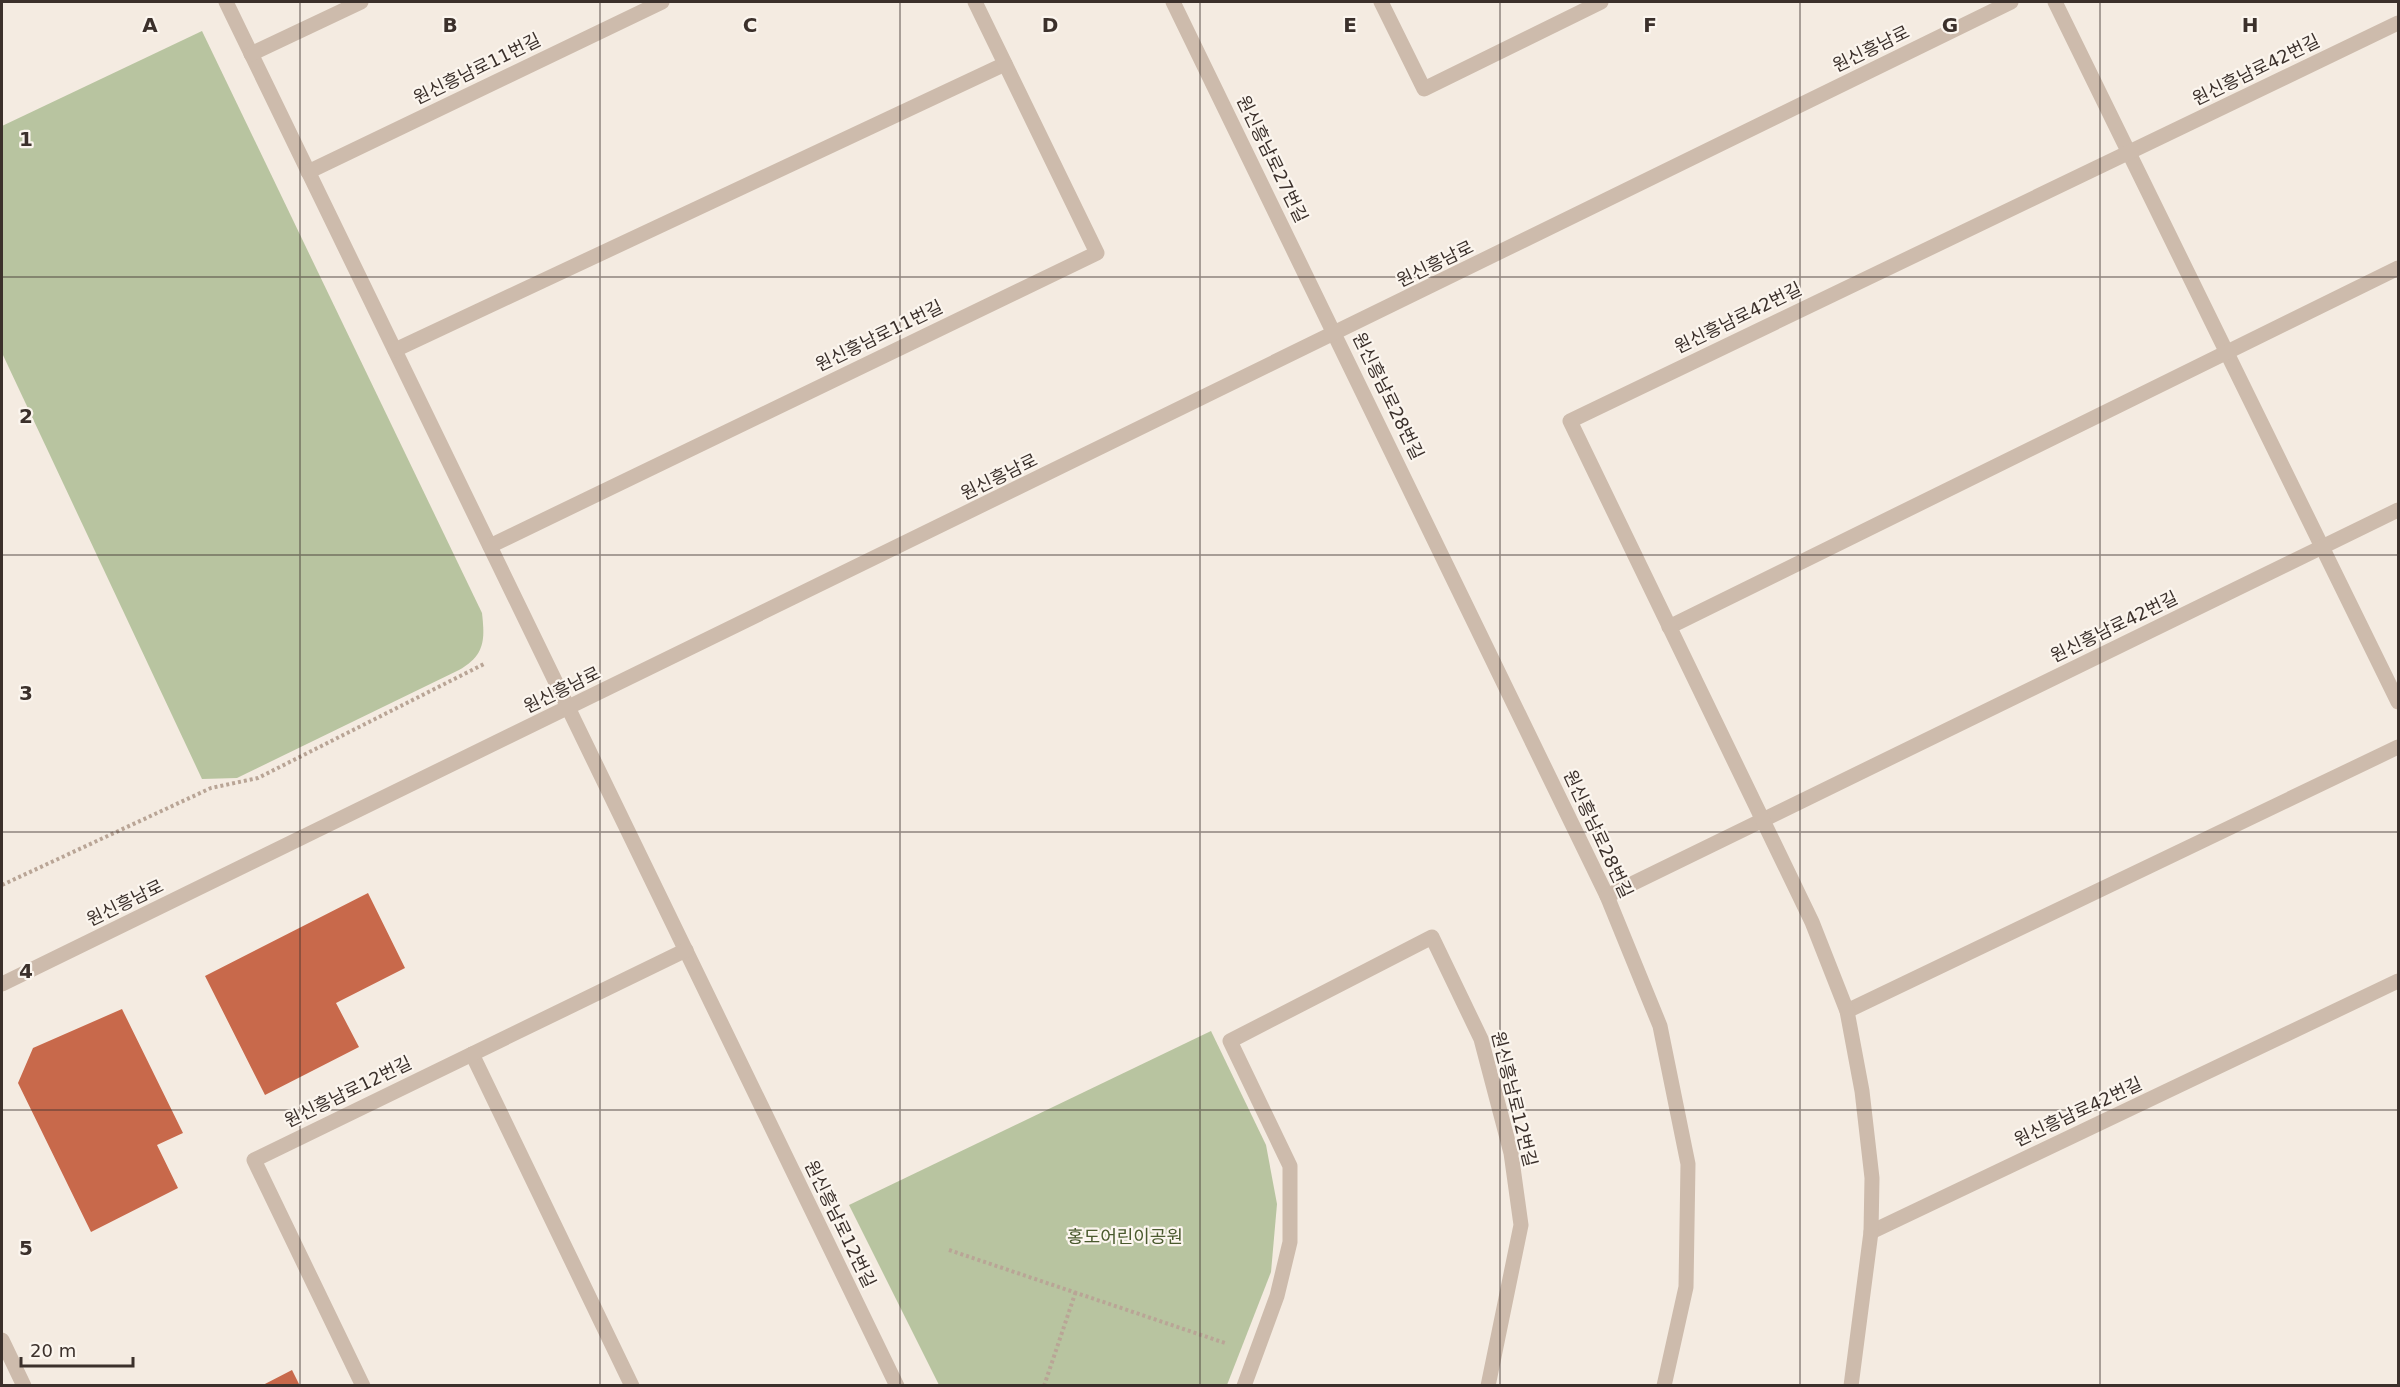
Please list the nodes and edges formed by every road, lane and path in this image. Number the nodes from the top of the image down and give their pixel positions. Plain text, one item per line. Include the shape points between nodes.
1 (225, 2) edge
2 (361, 2) edge
3 (662, 2) edge
4 (975, 2) edge
5 (1173, 2) edge
6 (1381, 2) edge
7 (1601, 2) edge
8 (2011, 2) edge
9 (2055, 2) edge
10 (2398, 23) edge
11 (251, 54) junction
12 (1005, 64) junction
13 (2131, 152) junction
14 (308, 172) junction
15 (2398, 268) edge
16 (1336, 334) junction
17 (395, 350) junction
18 (2225, 353) junction
19 (2398, 510) edge
20 (490, 546) junction
21 (2321, 548) junction
22 (1670, 627) junction
23 (484, 664) dead end
24 (2398, 702) edge
25 (569, 708) junction
26 (2398, 747) edge
27 (1763, 820) junction
28 (2, 885) edge
29 (1607, 896) junction
30 (686, 950) junction
31 (2398, 981) edge
32 (2, 984) edge
33 (1847, 1011) junction
34 (472, 1054) junction
35 (1871, 1232) junction
36 (950, 1250) dead end
37 (1076, 1291) junction
38 (2, 1340) edge
39 (1225, 1342) dead end
40 (24, 1386) edge
41 (363, 1386) edge
42 (632, 1386) edge
43 (897, 1386) edge
44 (1044, 1386) edge
45 (1244, 1386) edge
46 (1488, 1386) edge
47 (1664, 1386) edge
48 (1851, 1386) edge

1 - 11 street
2 - 11 street
3 - 14 street, 원신흥남로11번길
4 - 12 street, 원신흥남로11번길
5 - 16 street, 원신흥남로27번길
6 - 7 street via 1424,89
8 - 16 street, 원신흥남로
9 - 13 street
10 - 13 street, 원신흥남로42번길
11 - 14 street
12 - 17 street
12 - 20 street, 원신흥남로11번길 via 1097,253
13 - 18 street
13 - 22 street, 원신흥남로42번길 via 1570,421
14 - 17 street
15 - 18 street
16 - 25 street, 원신흥남로
16 - 29 street, 원신흥남로28번길
17 - 20 street
18 - 21 street
18 - 22 street
19 - 21 street, 원신흥남로42번길
20 - 25 street
21 - 24 street
21 - 27 street, 원신흥남로42번길
22 - 27 street, 원신흥남로42번길
23 - 28 path via 258,778 211,788
25 - 30 street, 원신흥남로12번길
25 - 32 street, 원신흥남로
26 - 33 street
27 - 29 street
27 - 33 street, 원신흥남로42번길 via 1812,922
29 - 47 street, 원신흥남로28번길 via 1660,1026 1688,1164 1686,1287
30 - 34 street, 원신흥남로12번길
30 - 43 street, 원신흥남로12번길
31 - 35 street, 원신흥남로42번길
33 - 35 street, 원신흥남로42번길 via 1872,1178
34 - 41 street, 원신흥남로12번길 via 254,1160
34 - 42 street
35 - 48 street, 원신흥남로42번길
36 - 37 path
37 - 39 path
37 - 44 path
38 - 40 street
45 - 46 street, 원신흥남로12번길 via 1277,1296 1290,1242 1290,1166 1230,1041 1432,937 1481,1039 1511,1153 1521,1226

